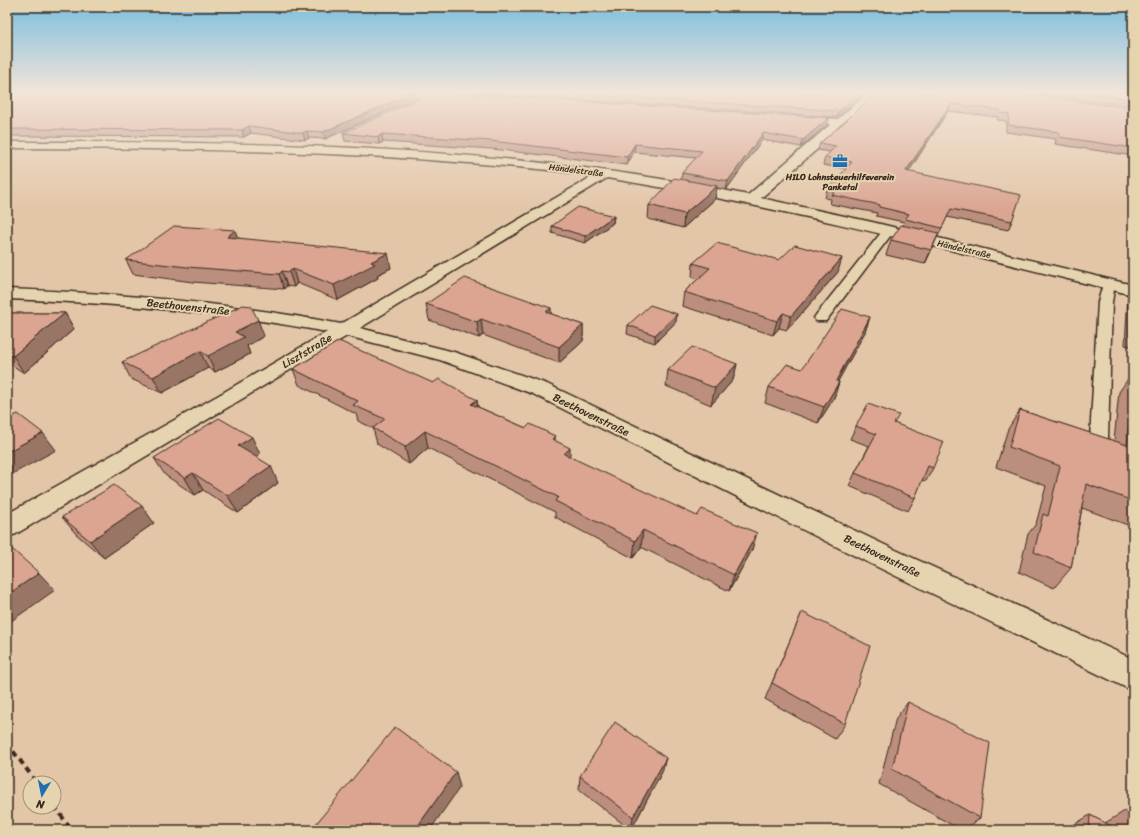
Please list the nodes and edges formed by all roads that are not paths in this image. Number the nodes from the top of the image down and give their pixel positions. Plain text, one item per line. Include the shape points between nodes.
1 (830, 132) edge
2 (335, 140) dead end
3 (7, 145) edge
4 (314, 149) junction
5 (606, 173) junction
6 (752, 199) junction
7 (888, 231) junction
8 (1109, 284) junction
9 (1133, 290) edge
10 (7, 294) edge
11 (821, 318) dead end
12 (344, 330) junction
13 (1099, 438) edge
14 (7, 527) edge
15 (1133, 675) edge

1 - 6 street
2 - 4 street
3 - 4 street, Händelstraße via 155,144
4 - 5 street, Händelstraße
5 - 6 street, Händelstraße
5 - 12 street, Lisztstraße
6 - 7 street, Händelstraße
7 - 8 street, Händelstraße
7 - 11 lane
8 - 9 street, Händelstraße
8 - 13 lane via 1105,302
10 - 12 street, Beethovenstraße via 183,305 281,318
12 - 14 street, Lisztstraße
12 - 15 street, Beethovenstraße via 446,356 540,389 875,553

